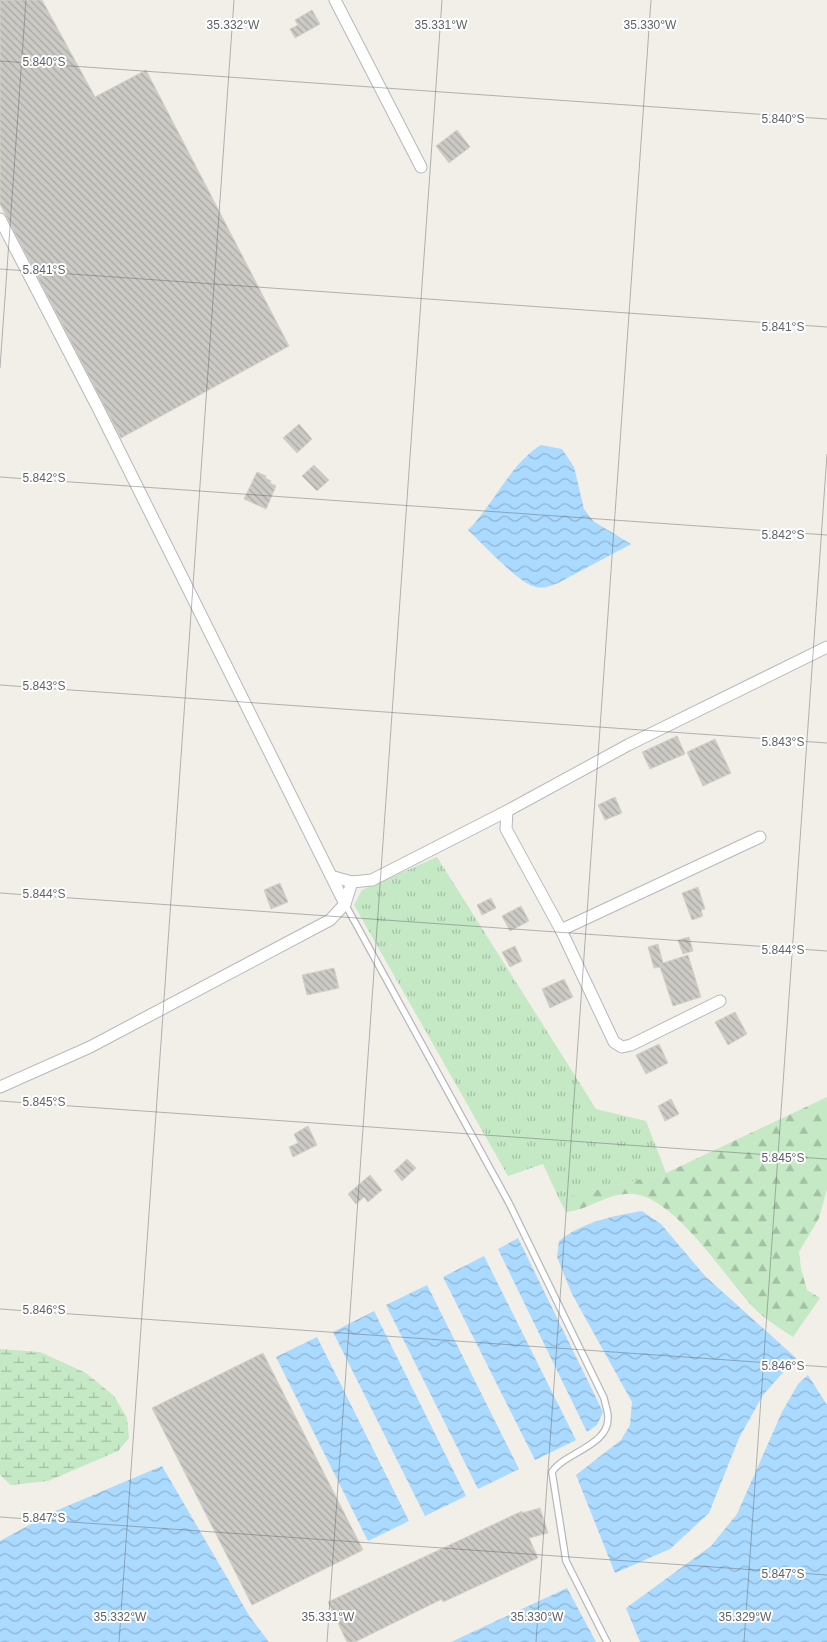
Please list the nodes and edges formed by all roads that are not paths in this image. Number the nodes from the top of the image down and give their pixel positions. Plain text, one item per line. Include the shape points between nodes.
1 (335, 0) edge
2 (421, 167) dead end
3 (0, 219) edge
4 (827, 647) edge
5 (507, 811) junction
6 (483, 824) junction
7 (506, 829) junction
8 (760, 837) dead end
9 (334, 877) junction
10 (352, 882) junction
11 (345, 904) junction
12 (561, 930) junction
13 (720, 1001) dead end
14 (0, 1087) edge
15 (607, 1642) edge

1 - 2 street
3 - 9 street
4 - 5 street via 628,745
5 - 6 street
5 - 7 street
6 - 7 street
6 - 10 street via 372,880
7 - 12 street
8 - 12 street
9 - 10 street
9 - 11 street
10 - 11 street
11 - 14 street via 330,920 90,1047
11 - 15 lane via 509,1204 604,1398 608,1418 605,1431 557,1463 552,1472 566,1561
12 - 13 street via 614,1042 622,1047

